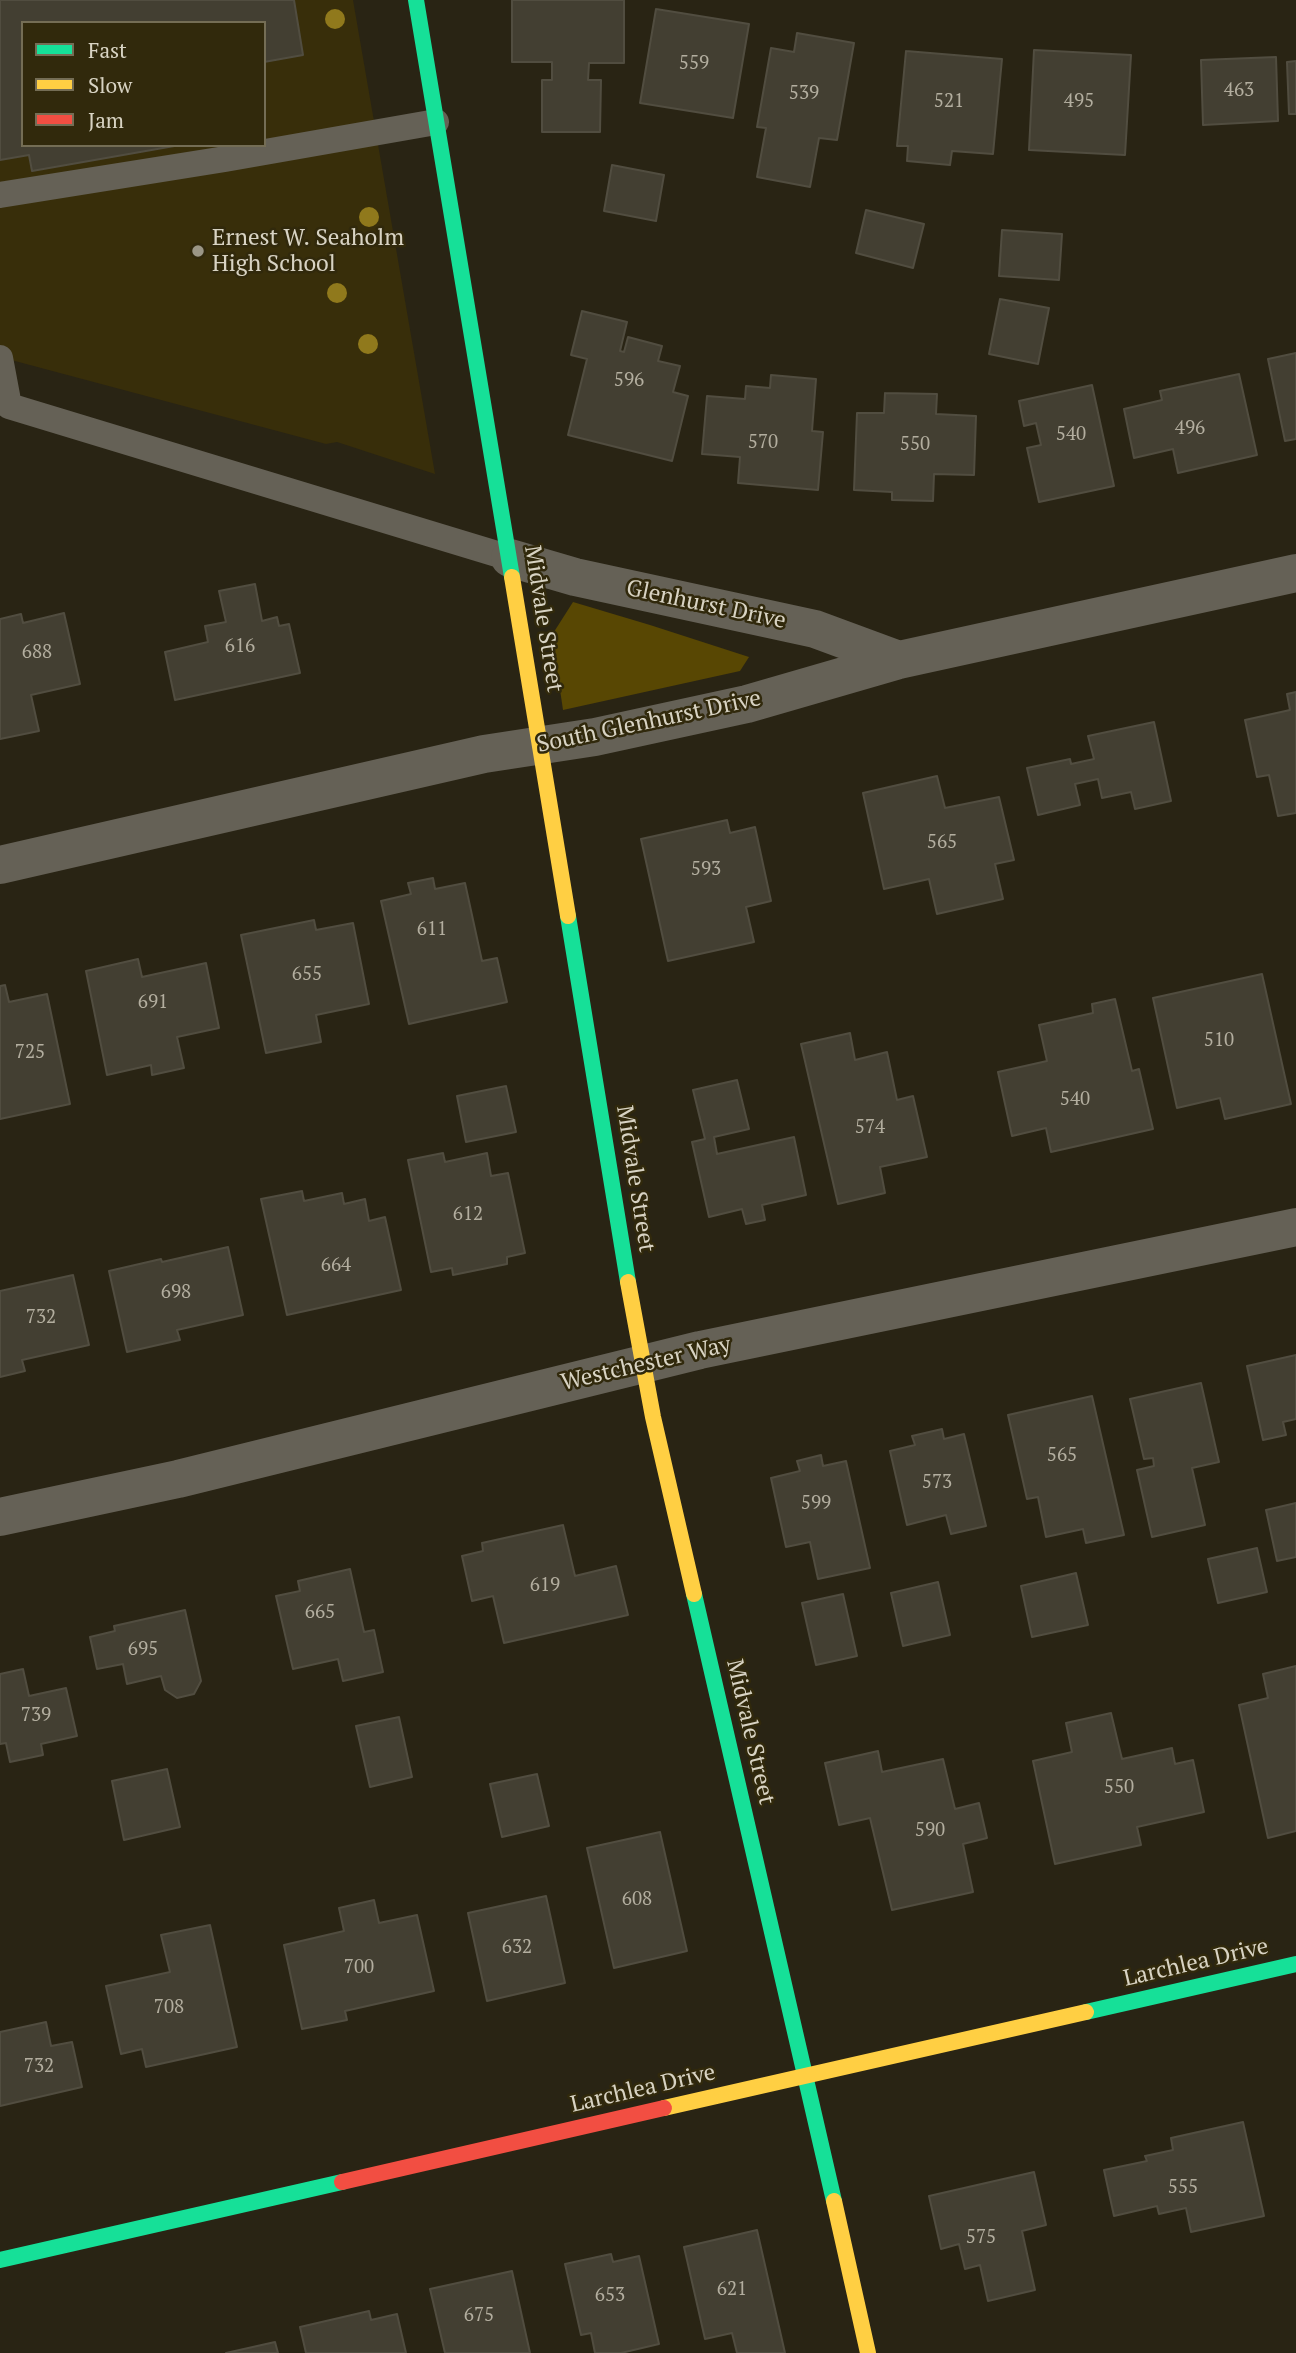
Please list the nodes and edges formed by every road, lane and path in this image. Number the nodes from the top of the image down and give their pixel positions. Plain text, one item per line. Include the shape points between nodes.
1 (416, 0) edge
2 (436, 122) junction
3 (0, 195) edge
4 (0, 358) edge
5 (510, 558) junction
6 (1296, 573) edge
7 (899, 660) junction
8 (541, 745) junction
9 (0, 865) edge
10 (1296, 1227) edge
11 (642, 1364) junction
12 (0, 1517) edge
13 (1296, 1964) edge
14 (807, 2075) junction
15 (0, 2260) edge
16 (869, 2353) edge

1 - 2 street, Midvale Street
2 - 3 lane
2 - 5 street, Midvale Street
4 - 5 lane via 9,406
5 - 7 street, Glenhurst Drive via 575,577 815,629
5 - 8 street, Midvale Street
6 - 7 street, South Glenhurst Drive
7 - 8 street, South Glenhurst Drive via 747,704
8 - 9 street, South Glenhurst Drive via 484,754
8 - 11 street, Midvale Street
10 - 11 street, Westchester Way
11 - 12 street, Westchester Way via 178,1479
11 - 14 street, Midvale Street
13 - 14 street, Larchlea Drive
14 - 15 street, Larchlea Drive
14 - 16 street, Midvale Street

